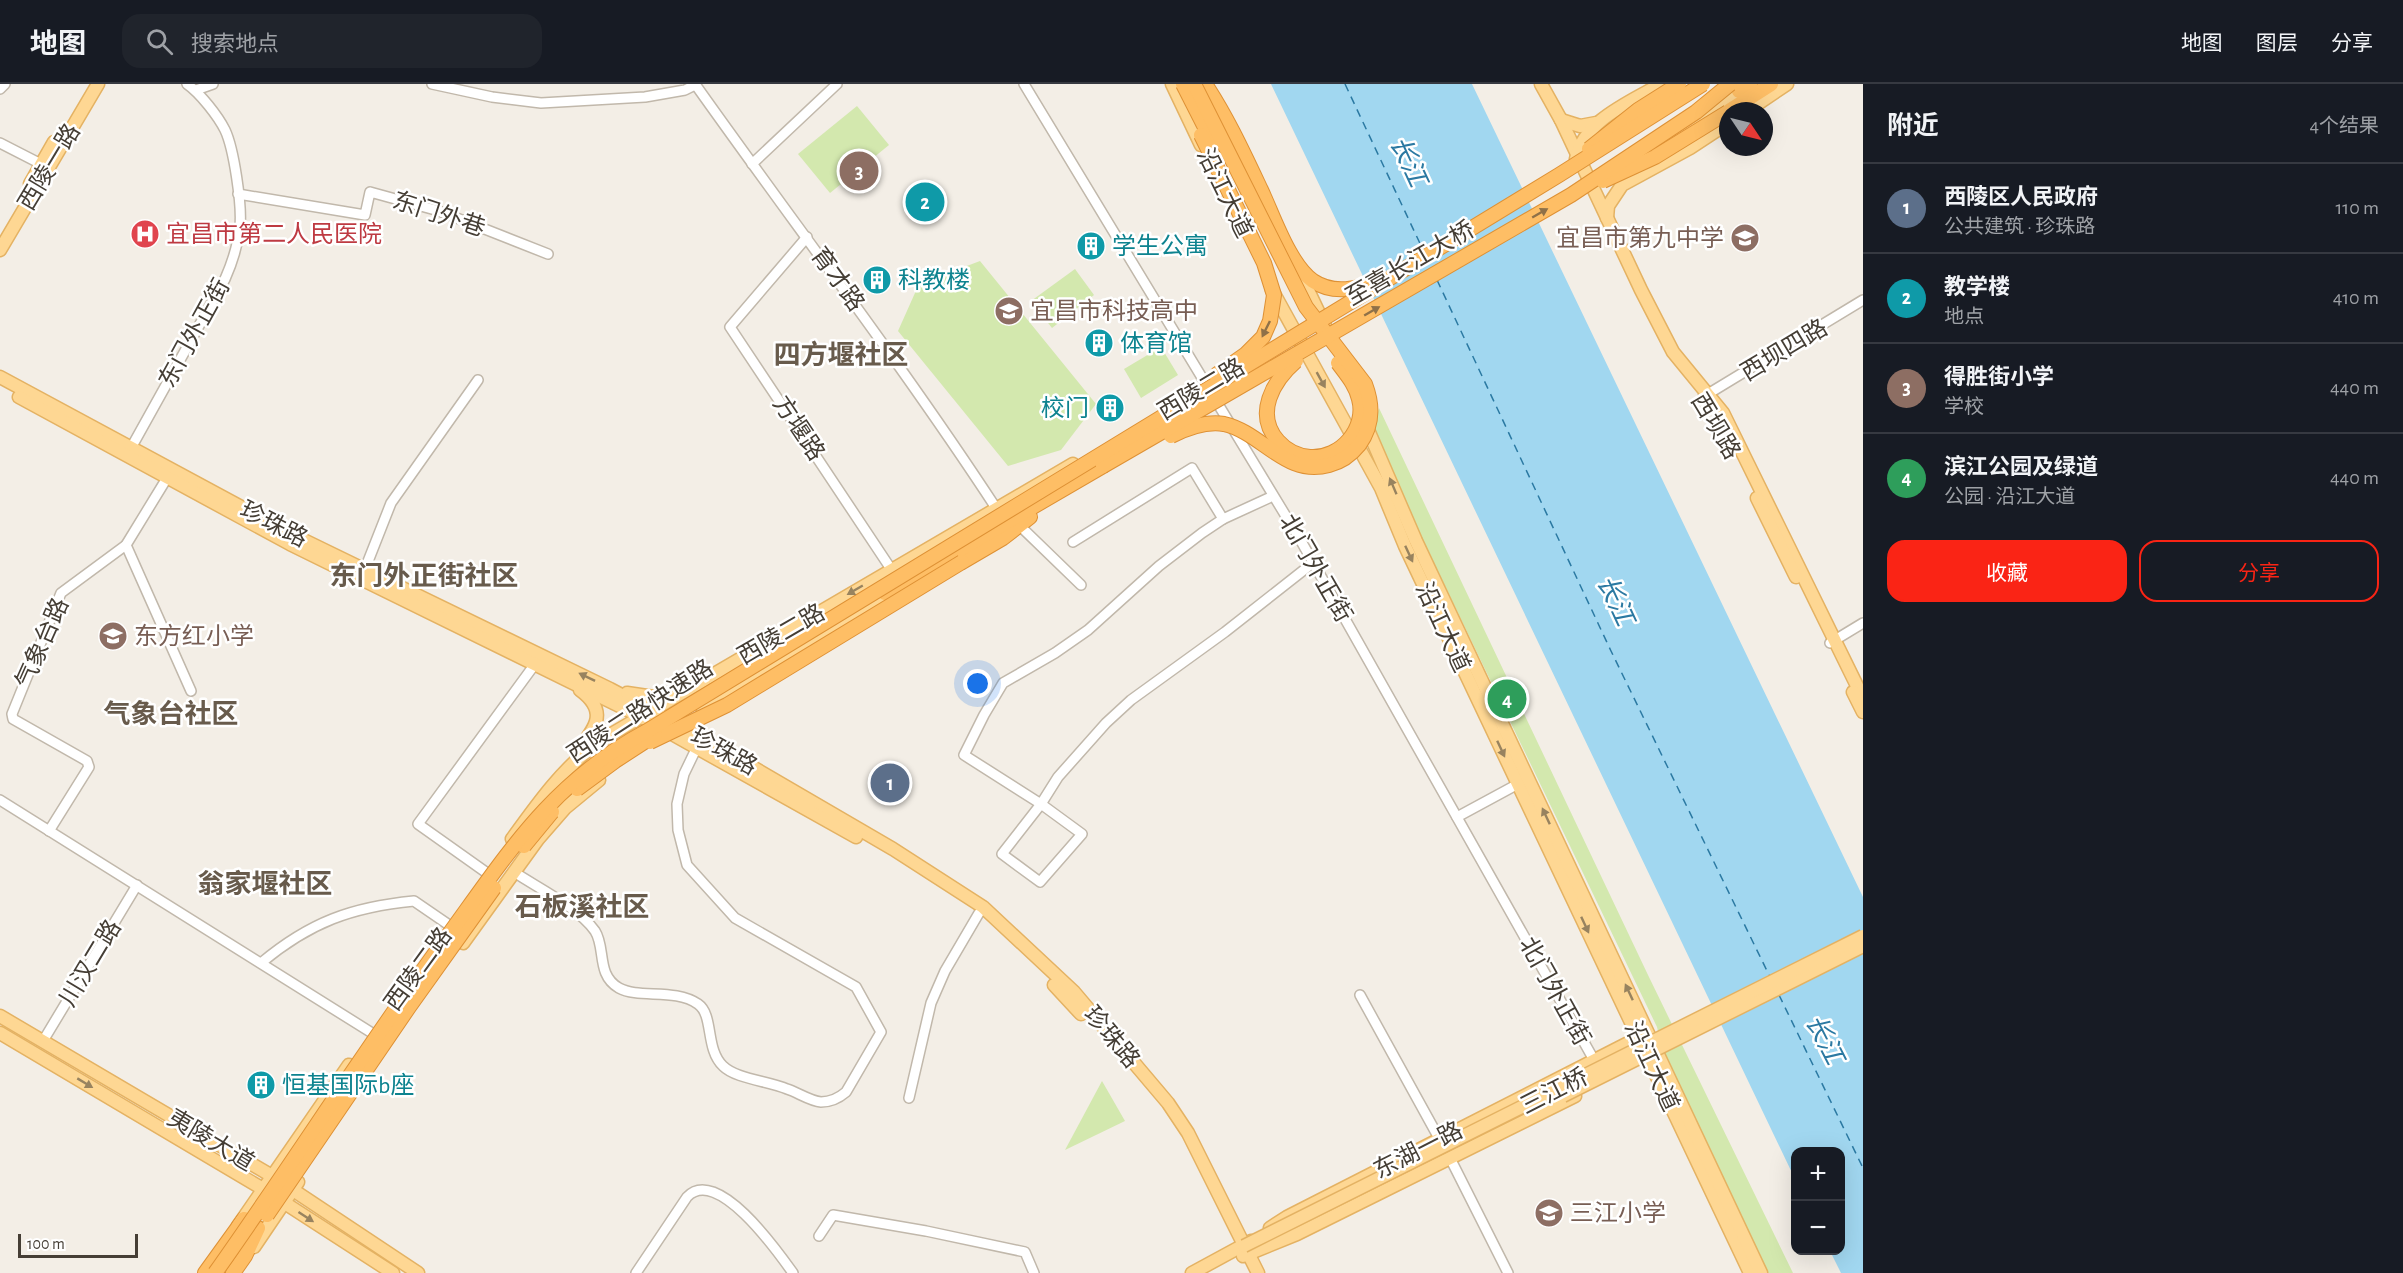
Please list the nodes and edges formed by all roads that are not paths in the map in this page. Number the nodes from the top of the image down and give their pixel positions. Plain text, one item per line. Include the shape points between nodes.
1 (5, 84) edge
2 (89, 84) edge
3 (98, 84) edge
4 (213, 84) edge
5 (432, 84) edge
6 (837, 84) edge
7 (1024, 84) edge
8 (1174, 84) edge
9 (1183, 84) edge
10 (1194, 84) edge
11 (1204, 84) edge
12 (1541, 84) edge
13 (1661, 84) edge
14 (1679, 84) edge
15 (1695, 84) edge
16 (1703, 84) edge
17 (1771, 84) edge
18 (1787, 84) edge
19 (695, 85) edge
20 (1740, 86) edge
21 (191, 87) edge
22 (0, 89) edge
23 (1743, 102) edge
24 (1760, 102) edge
25 (1553, 109) junction
26 (1719, 117) edge
27 (1561, 120) junction
28 (1602, 120) junction
29 (1719, 129) edge
30 (0, 143) edge
31 (1577, 162) junction
32 (41, 164) junction
33 (752, 164) junction
34 (1559, 175) junction
35 (1623, 185) junction
36 (238, 194) junction
37 (1571, 195) junction
38 (1592, 195) junction
39 (1609, 225) junction
40 (0, 235) edge
41 (807, 237) junction
42 (0, 250) edge
43 (548, 254) dead end
44 (1398, 273) junction
45 (1862, 303) edge
46 (1321, 315) junction
47 (1295, 332) junction
48 (1323, 340) junction
49 (1306, 353) junction
50 (0, 377) edge
51 (478, 380) dead end
52 (1208, 385) junction
53 (0, 386) edge
54 (1706, 395) junction
55 (1216, 404) junction
56 (1129, 437) junction
57 (131, 448) junction
58 (1103, 466) junction
59 (167, 478) junction
60 (1273, 496) junction
61 (996, 508) junction
62 (1039, 511) joint
63 (1223, 519) junction
64 (1018, 524) junction
65 (1073, 542) dead end
66 (126, 545) junction
67 (1314, 562) junction
68 (365, 569) junction
69 (891, 569) junction
70 (1081, 585) dead end
71 (1863, 623) edge
72 (1833, 642) junction
73 (536, 664) junction
74 (554, 673) junction
75 (610, 689) junction
76 (191, 691) dead end
77 (682, 692) junction
78 (1863, 698) edge
79 (1863, 712) edge
80 (645, 713) junction
81 (674, 729) junction
82 (637, 747) junction
83 (697, 747) junction
84 (553, 784) junction
85 (1518, 784) junction
86 (0, 800) edge
87 (1041, 804) junction
88 (1457, 817) junction
89 (49, 831) junction
90 (514, 872) junction
91 (487, 873) junction
92 (137, 885) junction
93 (979, 913) junction
94 (449, 925) junction
95 (1863, 936) edge
96 (1863, 946) edge
97 (261, 963) junction
98 (1360, 995) dead end
99 (0, 1016) edge
100 (372, 1032) junction
101 (0, 1033) edge
102 (1643, 1036) junction
103 (43, 1041) junction
104 (1653, 1057) junction
105 (1594, 1060) junction
106 (909, 1098) dead end
107 (1440, 1140) junction
108 (1450, 1158) junction
109 (272, 1176) junction
110 (263, 1189) junction
111 (292, 1189) junction
112 (284, 1203) junction
113 (244, 1219) junction
114 (258, 1228) junction
115 (819, 1236) dead end
116 (1243, 1251) junction
117 (199, 1273) edge
118 (205, 1273) edge
119 (215, 1273) edge
120 (226, 1273) edge
121 (235, 1273) edge
122 (393, 1273) edge
123 (418, 1273) edge
124 (636, 1273) edge
125 (793, 1273) edge
126 (1034, 1273) edge
127 (1192, 1273) edge
128 (1210, 1273) edge
129 (1251, 1273) edge
130 (1258, 1273) edge
131 (1508, 1273) edge
132 (1750, 1273) edge
133 (1761, 1273) edge

1 - 22 street
2 - 32 main road, 西陵一路
3 - 42 main road, 西陵一路
4 - 21 street
5 - 19 street via 541,103 645,97
6 - 33 street
7 - 52 street, 北门外正街
8 - 47 main road, 沿江大道
8 -> 56 highway, bridge via 1264,263 1273,306 1263,337 1245,354
9 - 48 highway, bridge via 1299,310 1313,332 1349,378 1358,394 1360,417 1348,442 1333,452 1310,457 1294,453 1280,442 1271,432 1266,410 1275,385 1288,367
10 - 58 highway, bridge via 1306,307 1365,384 1371,404 1370,421 1354,451 1340,461 1318,468 1291,463 1222,424 1187,429
11 - 44 highway, bridge via 1237,141 1286,244 1312,280 1339,289 1356,289
11 - 46 main road, 沿江大道
12 - 25 main road, 西坝路
13 - 28 main road
14 - 34 highway, bridge via 1615,127
15 - 31 main road
16 - 34 highway, 至喜长江大桥, bridge
17 - 23 highway
18 - 24 main road
19 - 33 street, 育才路
20 - 37 highway, 至喜长江大桥, bridge
20 - 38 main road
21 - 36 street, 东门外正街 via 225,131
25 - 27 main road, 西坝路
25 - 31 main road, 西坝路
26 - 37 highway, bridge via 1655,157
27 - 28 main road via 1580,126
27 - 31 main road, 西坝路
28 - 31 main road via 1581,142
29 - 35 main road
30 - 32 street
31 - 38 main road, 西坝路
32 - 40 main road, 西陵一路
33 - 41 street, 育才路
34 - 44 highway, 至喜长江大桥, bridge
35 - 38 main road
35 - 39 main road via 1608,206
36 - 43 street, 东门外巷 via 365,215 370,192 440,210
36 - 57 street, 东门外正街 via 240,224 235,255 225,279
48 -> 37 highway, 至喜长江大桥, bridge
38 - 39 main road, 西坝路
38 - 54 main road, 西坝路 via 1647,319 1673,362
39 - 54 main road, 西坝路 via 1673,352
41 - 61 street, 育才路
41 - 69 street, 方堰路 via 730,327
44 - 56 highway, 至喜长江大桥, bridge
45 - 54 street, 西坝四路
46 - 47 main road, 西陵二路
46 - 48 main road, 沿江大道
47 - 49 main road, 沿江大道
47 - 52 main road, 西陵二路
48 - 49 main road, 西陵二路
48 - 58 highway, 至喜长江大桥, bridge
102 -> 48 main road, 沿江大道
49 - 55 main road, 西陵二路
49 -> 85 main road, 沿江大道 via 1381,488
50 - 57 main road, 珍珠路
51 - 68 street via 391,503
52 - 55 street, 北门外正街
52 - 61 main road, 西陵二路
53 - 59 main road, 珍珠路
54 - 72 main road, 西坝路 via 1723,413
55 - 60 street, 北门外正街
55 - 62 main road, 西陵二路
56 - 119 highway, 西陵二路快速路, bridge via 615,748 570,782 532,821 426,965
57 - 68 main road, 珍珠路
58 - 82 highway, 西陵二路快速路, bridge via 808,638
59 - 66 street, 气象台路
59 - 73 main road, 珍珠路 via 290,544
60 - 63 street
60 - 67 street, 北门外正街
61 - 69 main road, 西陵二路
62 - 64 highway
63 - 65 street via 1192,468
63 - 87 street via 1159,566 1088,630 1003,683 964,755
64 - 70 street
64 - 81 main road, 西陵二路
64 - 82 highway, bridge via 727,705
66 - 76 street
66 - 89 street, 气象台路 via 60,592 12,714 13,719 87,761 89,767
67 - 87 street via 1131,700 1058,777
67 - 88 street, 北门外正街
75 -> 68 main road, 珍珠路
69 -> 77 main road, 西陵二路
71 - 72 street
72 - 78 main road, 西坝路
72 - 79 main road, 西坝路
73 - 74 main road, 珍珠路
73 - 91 street via 418,824
74 - 80 main road, 珍珠路
74 - 84 main road via 586,695 595,706 598,719
75 - 77 main road via 654,697
75 - 80 main road, 珍珠路
77 - 80 main road, 西陵二路
80 - 81 main road, 珍珠路
80 - 84 main road, 西陵二路 via 583,753
81 - 83 main road, 珍珠路
81 - 90 main road, 西陵二路 via 619,764 565,808
81 - 116 main road, 珍珠路 via 780,782 903,855 983,907 1018,938 1074,992 1168,1103 1188,1133
82 - 114 highway, 西陵二路快速路, bridge via 576,789 527,842
83 - 90 street via 684,774 677,804 678,831 687,865 735,918 856,987 881,1032 846,1092 838,1098 820,1102 735,1074 722,1066 710,1044 708,1021 701,1006 683,997 621,989 609,981 596,932 576,913
83 - 93 main road, 珍珠路 via 888,855
84 - 91 main road, 西陵二路
85 - 88 street
85 -> 102 main road, 沿江大道
86 - 89 street
87 - 87 street via 1082,834 1040,882 1002,854
88 - 105 street, 北门外正街
89 - 92 street
90 - 111 main road, 西陵二路
91 - 94 main road, 西陵二路
92 - 97 street
92 - 103 street, 川汉二路
93 - 106 street via 931,1003
93 - 116 main road, 珍珠路 via 1068,998 1162,1108
94 - 97 street via 414,901 385,904 339,915 287,941
94 - 100 main road, 西陵二路
95 - 116 main road, 三江桥, bridge
96 - 116 main road, 三江桥, bridge
97 - 100 street
98 - 107 street
99 - 103 main road, 夷陵大道
100 - 109 main road, 西陵二路
101 -> 110 main road, 夷陵大道
102 - 104 main road, 沿江大道
102 - 105 main road, 东湖一路
103 - 109 main road, 夷陵大道
104 - 108 main road
104 - 132 main road, 沿江大道
104 - 133 main road, 沿江大道
105 - 107 main road, 东湖一路
107 - 116 main road, 东湖一路 via 1287,1217
108 - 116 main road via 1297,1234
108 - 131 street
109 - 110 main road, 西陵二路
109 - 111 main road, 夷陵大道
110 - 112 main road, 夷陵大道
110 - 113 main road, 西陵二路
111 - 112 main road, 西陵二路
111 - 123 main road, 夷陵大道
112 - 121 main road, 西陵二路
112 -> 122 main road, 夷陵大道
113 - 117 main road, 西陵二路
113 - 118 highway
114 - 120 highway, 西陵二路快速路
114 - 121 highway
115 - 126 street via 833,1215 1025,1252
116 - 127 main road, 东湖一路
116 - 128 main road
116 - 129 main road
116 - 130 main road
124 - 125 street via 687,1197 703,1189 712,1191 752,1220

